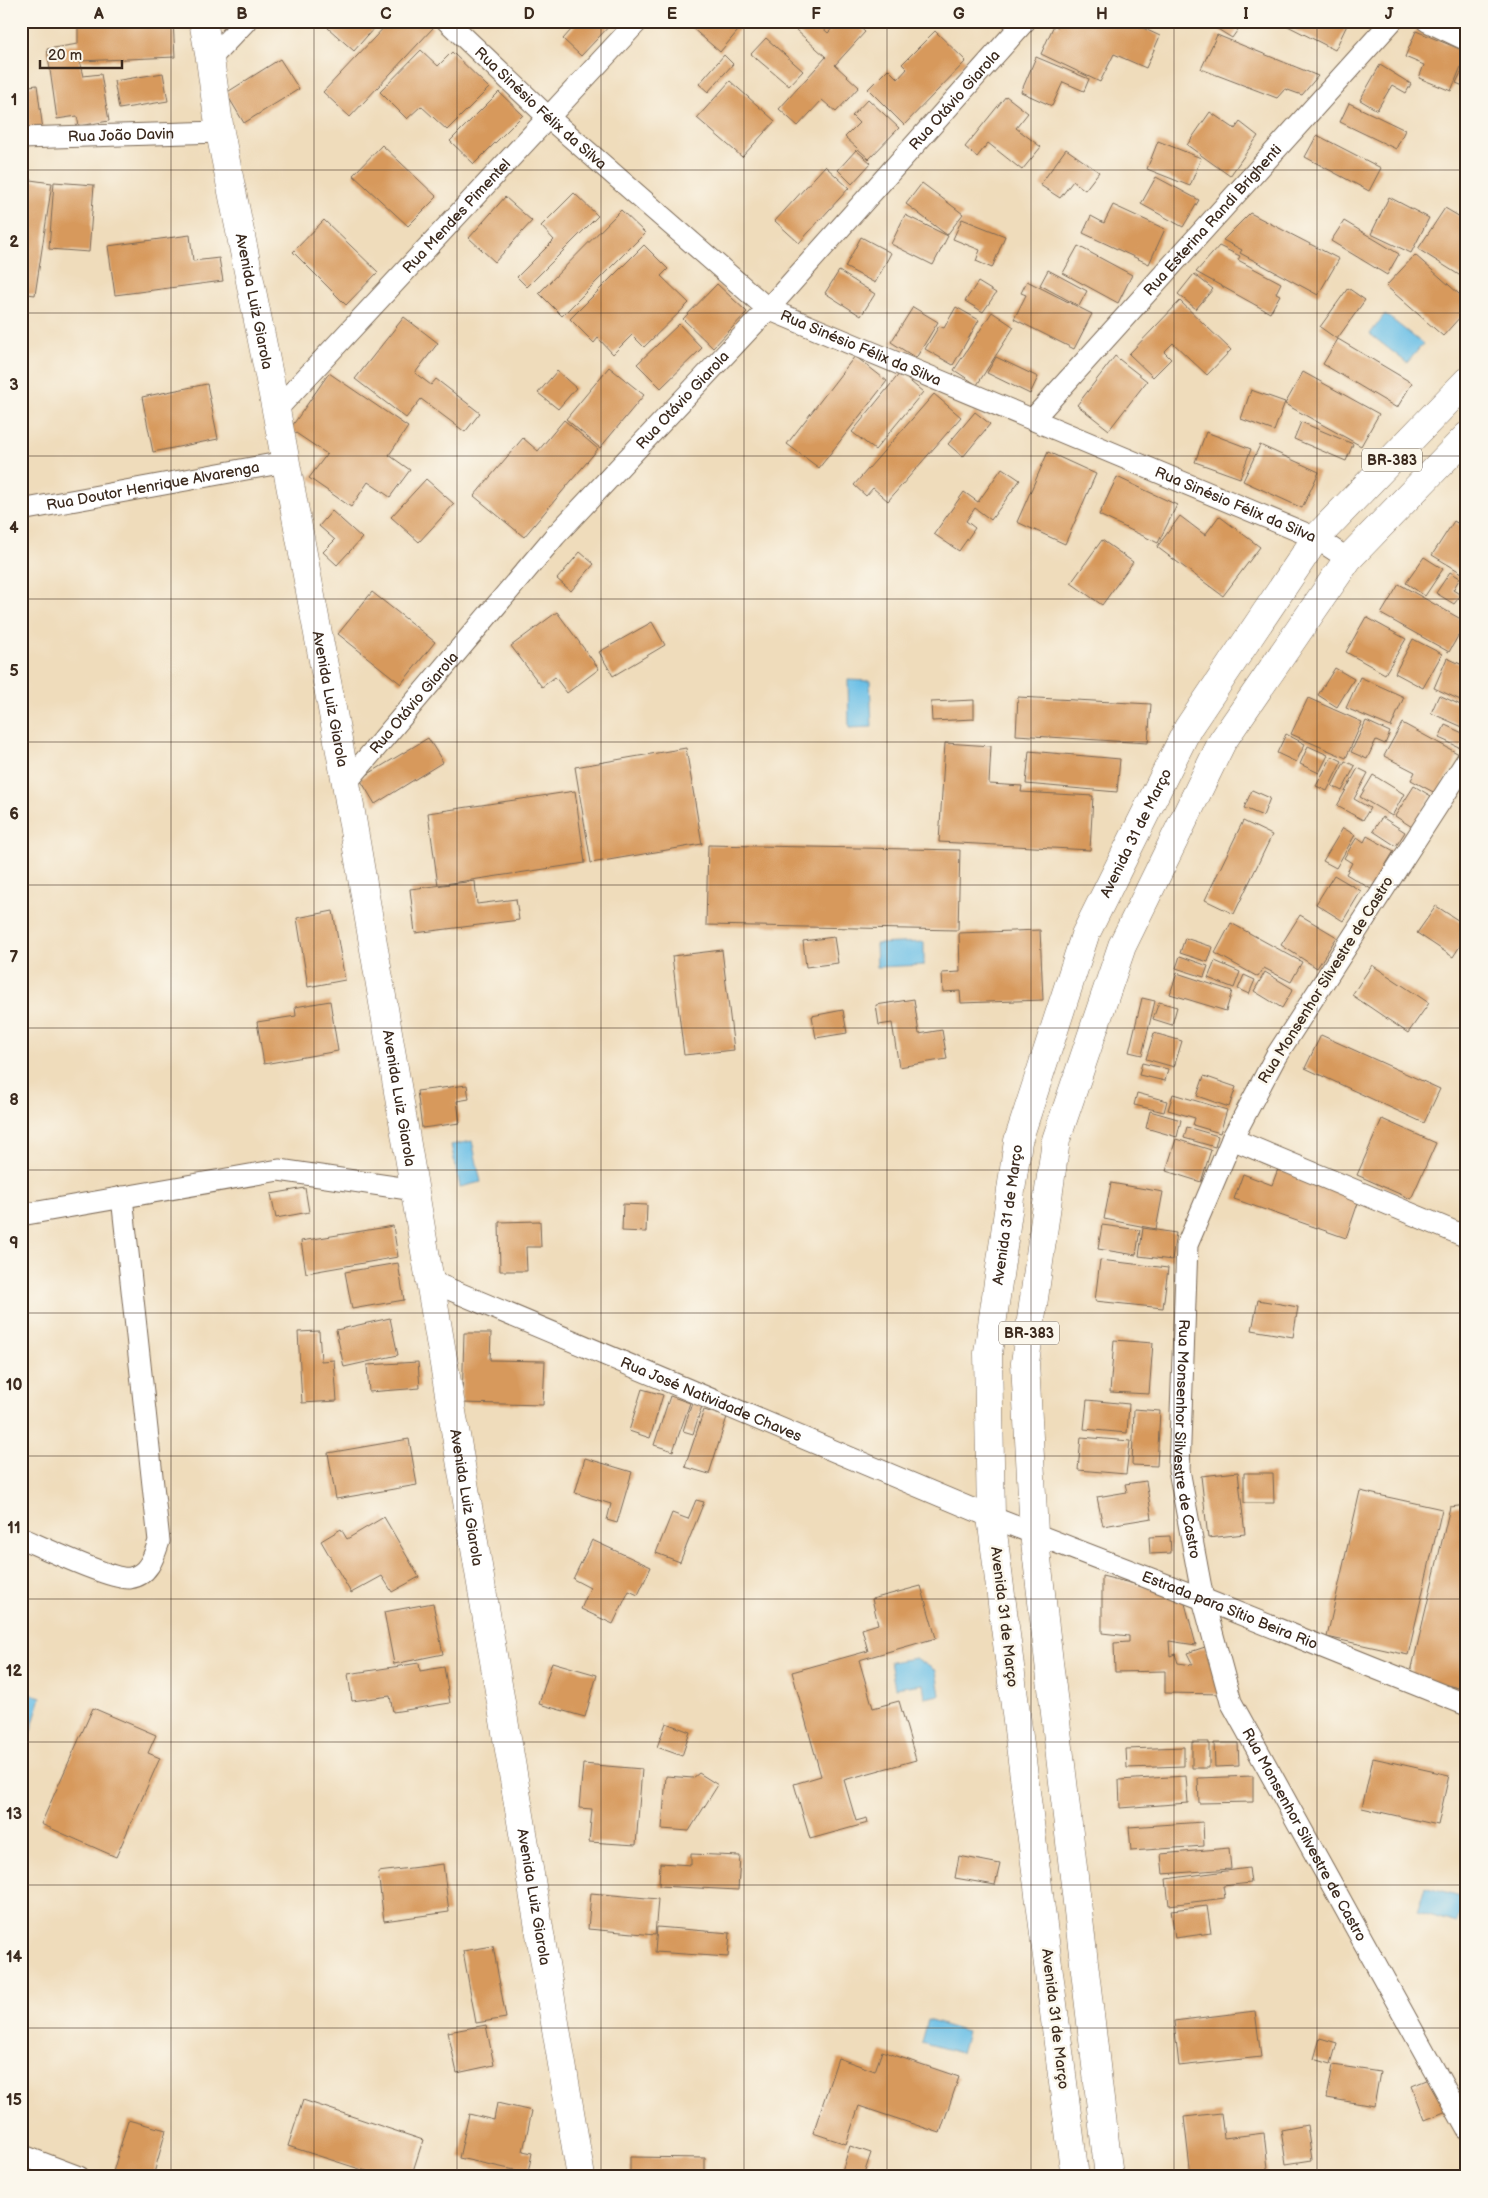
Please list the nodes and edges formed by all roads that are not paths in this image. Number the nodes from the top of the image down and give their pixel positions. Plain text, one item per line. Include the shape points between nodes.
1 (203, 21) edge
2 (246, 21) edge
3 (447, 21) edge
4 (638, 21) edge
5 (1025, 21) edge
6 (1392, 21) edge
7 (1427, 21) edge
8 (1467, 40) edge
9 (210, 59) junction
10 (549, 118) junction
11 (220, 132) junction
12 (21, 138) edge
13 (768, 309) junction
14 (1467, 381) edge
15 (276, 410) junction
16 (1033, 419) junction
17 (1467, 436) edge
18 (284, 462) junction
19 (21, 510) edge
20 (1316, 538) junction
21 (1348, 559) junction
22 (1188, 728) junction
23 (1222, 742) junction
24 (1467, 760) edge
25 (346, 782) junction
26 (1232, 1138) junction
27 (1056, 1140) junction
28 (1018, 1141) junction
29 (415, 1190) junction
30 (122, 1197) junction
31 (21, 1215) edge
32 (1467, 1237) edge
33 (430, 1281) junction
34 (991, 1517) junction
35 (1034, 1533) junction
36 (21, 1538) edge
37 (1203, 1599) junction
38 (1467, 1705) edge
39 (1092, 2029) junction
40 (1057, 2037) junction
41 (1467, 2129) edge
42 (21, 2155) edge
43 (80, 2177) edge
44 (581, 2177) edge
45 (1075, 2177) edge
46 (1109, 2177) edge

1 - 9 main road, Avenida Luiz Giarola
2 - 9 street
3 - 10 street, Rua Sinésio Félix da Silva
4 - 10 street, Rua Mendes Pimentel
5 - 13 street, Rua Otávio Giarola
6 - 16 street, Rua Esterina Randi Brighenti
7 - 8 street
9 - 11 main road, Avenida Luiz Giarola
10 - 13 street, Rua Sinésio Félix da Silva
10 - 15 street, Rua Mendes Pimentel
11 - 12 street, Rua João Davin
11 - 15 main road, Avenida Luiz Giarola
13 - 16 street, Rua Sinésio Félix da Silva
13 - 25 street, Rua Otávio Giarola via 555,536
14 - 20 main road, Avenida 31 de Março / BR-383
15 - 18 main road, Avenida Luiz Giarola
16 - 20 street, Rua Sinésio Félix da Silva
17 - 21 main road, BR-383
18 - 19 street, Rua Doutor Henrique Alvarenga
18 - 25 main road, Avenida Luiz Giarola
20 - 21 street, Rua Sinésio Félix da Silva
20 - 22 main road, Avenida 31 de Março / BR-383
21 - 23 main road, BR-383
22 - 23 main road
22 - 28 main road, Avenida 31 de Março / BR-383 via 1085,935
23 - 27 main road, BR-383 via 1122,946
24 - 26 street, Rua Monsenhor Silvestre de Castro via 1276,1056
25 - 29 main road, Avenida Luiz Giarola
26 - 32 street
26 - 37 street, Rua Monsenhor Silvestre de Castro via 1187,1245 1180,1470
27 - 28 main road
27 - 35 main road, BR-383 via 1025,1363
28 - 34 main road, Avenida 31 de Março / BR-383 via 988,1353
29 - 30 street via 279,1170
29 - 33 main road, Avenida Luiz Giarola
30 - 31 street
30 - 36 street via 159,1540 145,1571 130,1578 111,1575
33 - 34 street, Rua José Natividade Chaves
33 - 44 main road, Avenida Luiz Giarola
34 - 35 street, Estrada para Sítio Beira Rio
34 - 40 main road, Avenida 31 de Março / BR-383
35 - 37 street, Estrada para Sítio Beira Rio
35 - 39 main road, BR-383
37 - 38 street, Estrada para Sítio Beira Rio
37 - 41 street, Rua Monsenhor Silvestre de Castro via 1231,1702
39 - 40 main road
39 - 46 main road, BR-383
40 - 45 main road, Avenida 31 de Março / BR-383
42 - 43 street

